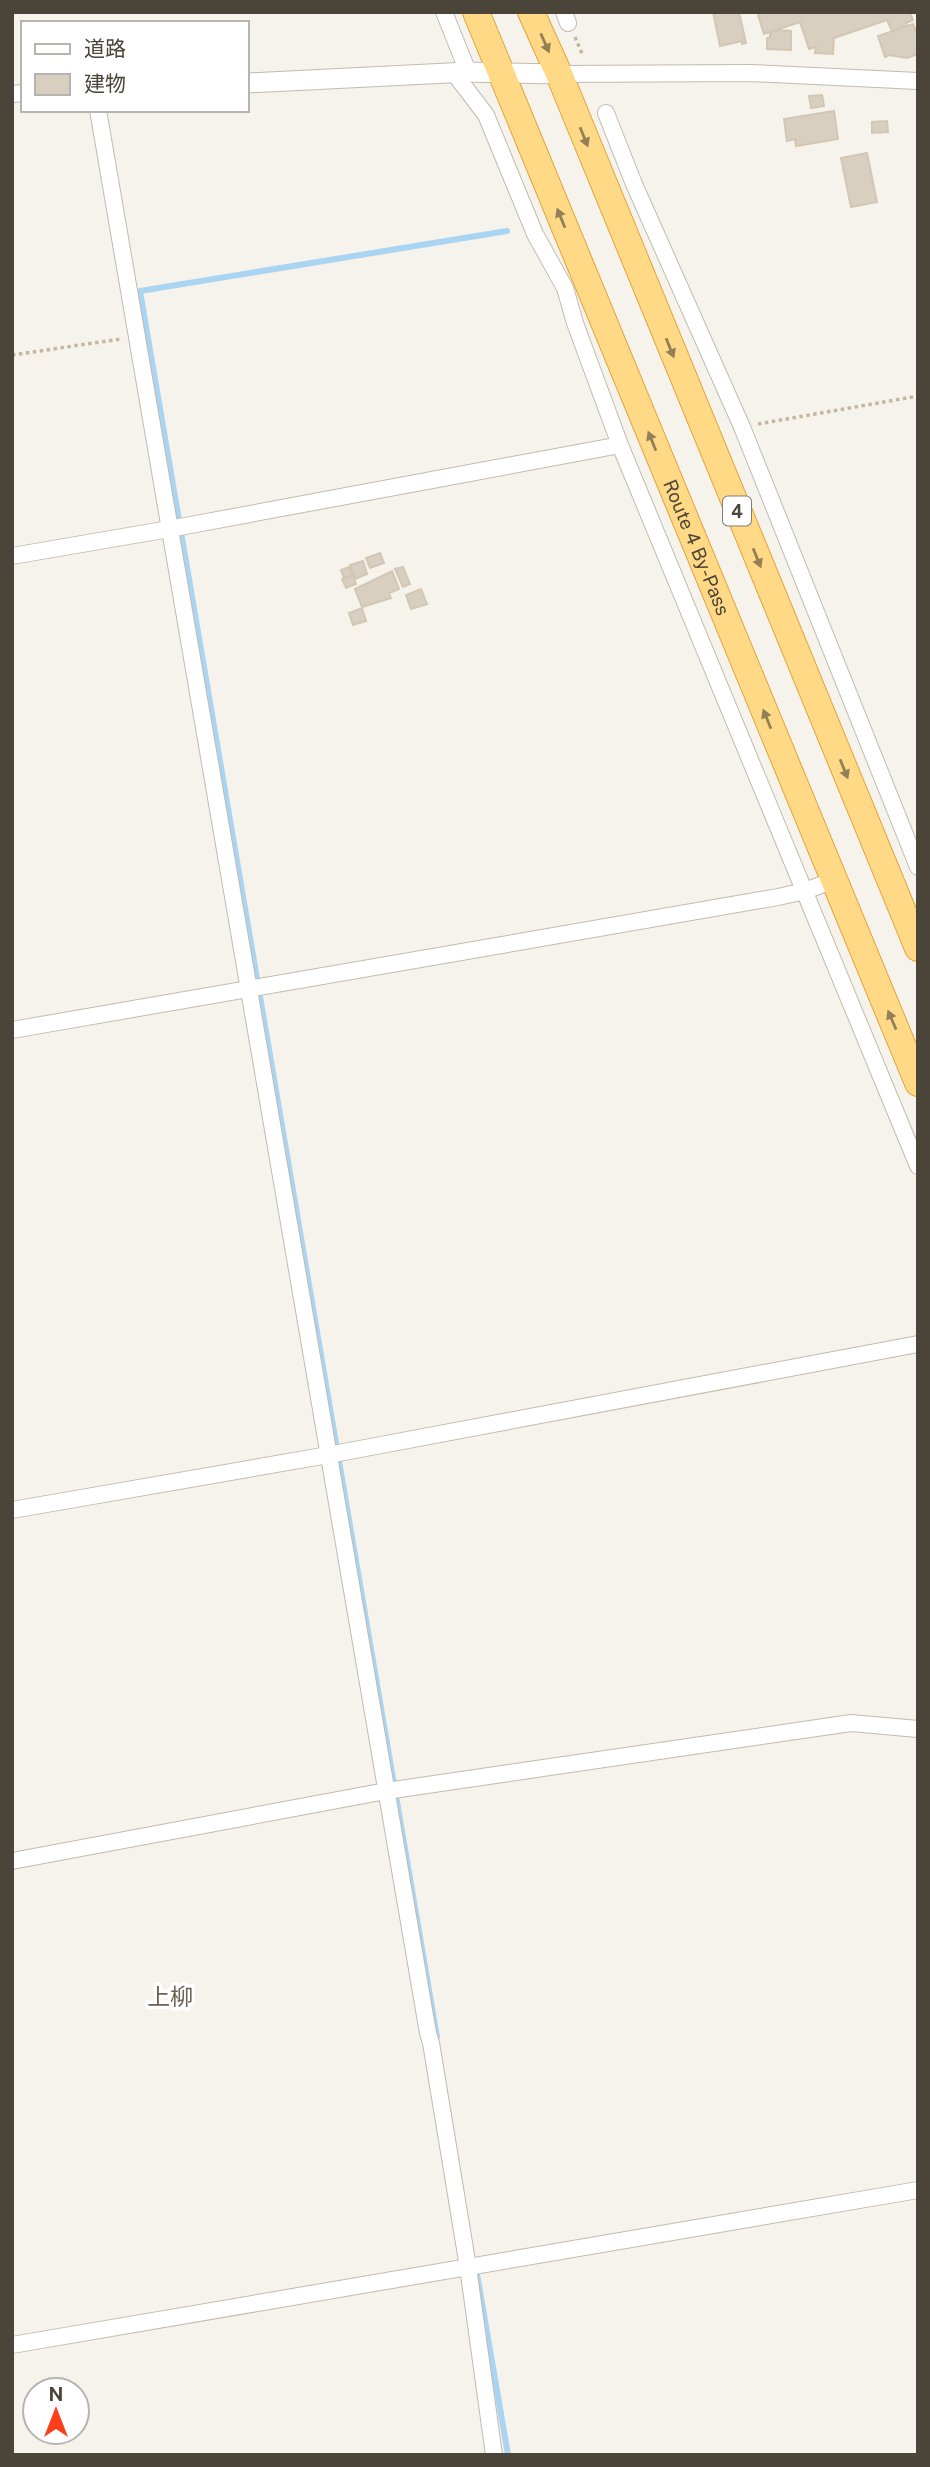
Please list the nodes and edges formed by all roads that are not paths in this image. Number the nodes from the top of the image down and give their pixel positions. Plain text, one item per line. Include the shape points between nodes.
1 (444, 12) edge
2 (476, 12) edge
3 (531, 12) edge
4 (461, 72) junction
5 (501, 73) junction
6 (559, 74) junction
7 (918, 81) edge
8 (248, 83) edge
9 (98, 112) edge
10 (606, 113) dead end
11 (662, 246) junction
12 (632, 257) junction
13 (576, 285) junction
14 (620, 445) junction
15 (169, 529) junction
16 (12, 556) edge
17 (918, 867) edge
18 (834, 880) junction
19 (805, 891) junction
20 (918, 948) edge
21 (248, 989) junction
22 (12, 1030) edge
23 (918, 1083) edge
24 (918, 1166) edge
25 (918, 1343) edge
26 (328, 1455) junction
27 (12, 1510) edge
28 (918, 1729) edge
29 (386, 1791) junction
30 (12, 1861) edge
31 (918, 2190) edge
32 (468, 2267) junction
33 (12, 2345) edge
34 (494, 2455) edge

1 - 4 street
2 - 5 highway, Route 4 By-Pass
3 -> 6 highway, 4
4 - 5 street
4 - 8 street
4 - 13 street via 486,115 535,234
5 - 6 street
13 -> 5 highway, Route 4 By-Pass
6 - 7 street via 751,74
6 -> 12 highway, 4
9 - 15 street
10 - 11 street
11 - 12 street
11 - 17 street via 742,427
12 -> 20 highway, 4
13 - 14 street via 575,323
18 -> 13 highway, Route 4 By-Pass
14 - 15 street
14 - 19 street
15 - 16 street
15 - 21 street
18 - 19 street
23 -> 18 highway, Route 4 By-Pass
19 - 21 street
19 - 24 street
21 - 22 street
21 - 26 street
25 - 26 street
26 - 27 street
26 - 29 street
28 - 29 street via 851,1723
29 - 30 street
29 - 32 street
31 - 32 street
32 - 33 street
32 - 34 street

